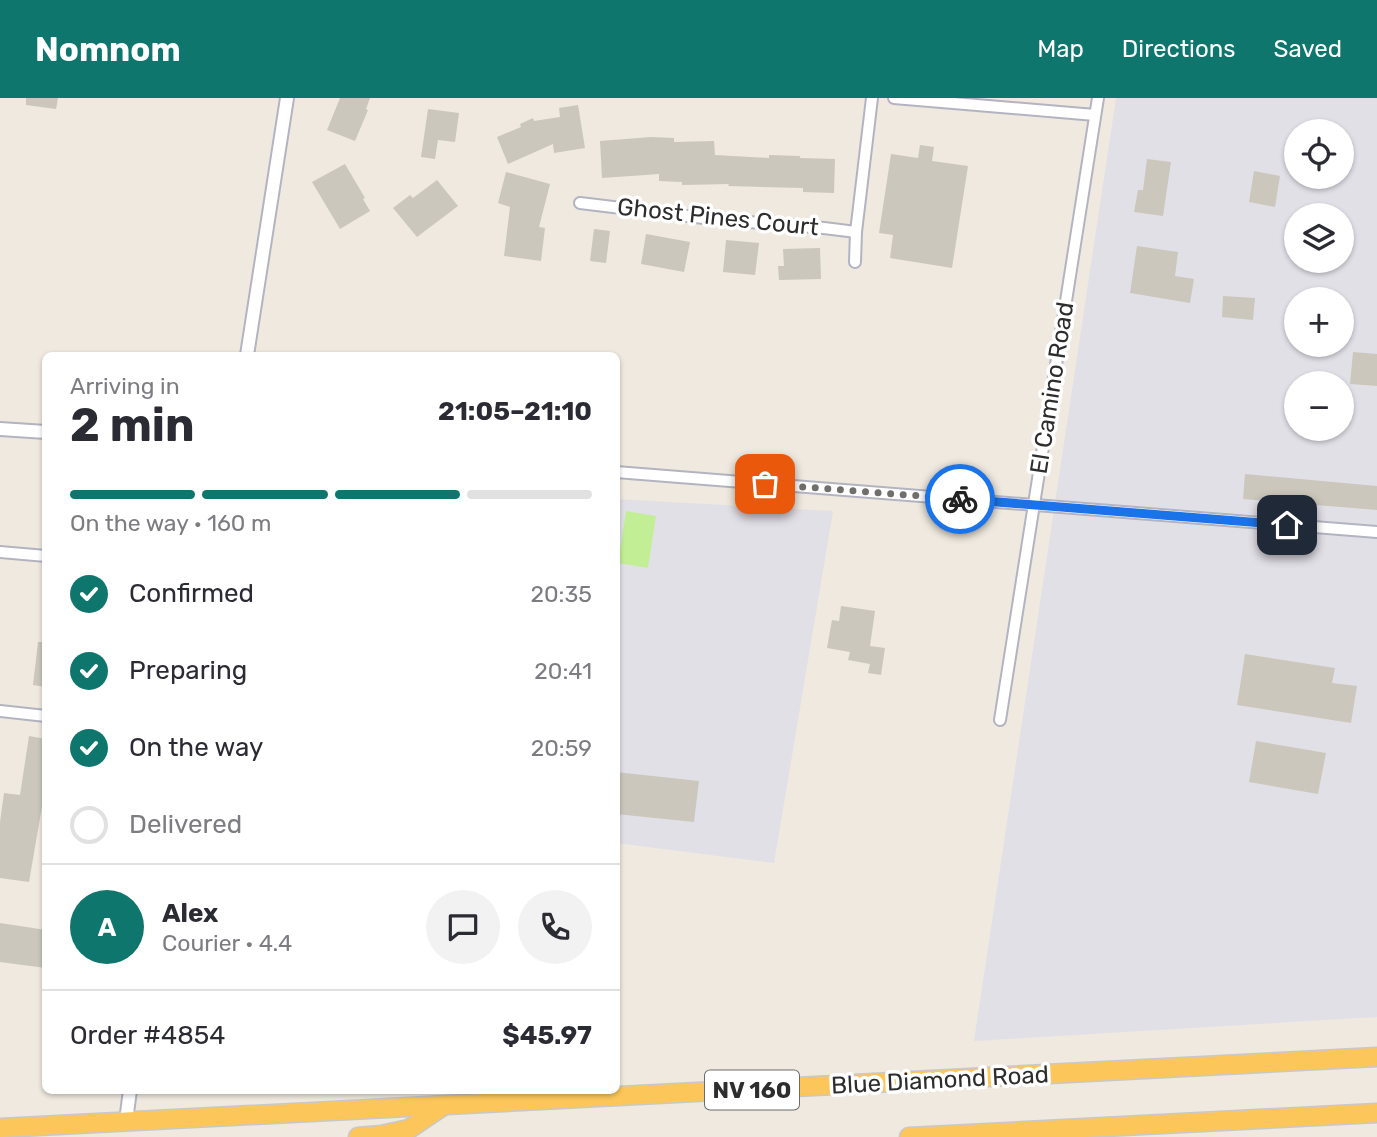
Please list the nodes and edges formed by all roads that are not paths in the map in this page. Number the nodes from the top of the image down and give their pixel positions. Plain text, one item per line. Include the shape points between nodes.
1 (287, 98) edge
2 (872, 98) edge
3 (894, 98) edge
4 (1098, 98) edge
5 (1095, 115) junction
6 (580, 203) dead end
7 (856, 232) junction
8 (855, 262) dead end
9 (247, 352) edge
10 (0, 429) edge
11 (42, 432) edge
12 (620, 472) edge
13 (1034, 505) junction
14 (1377, 533) edge
15 (0, 552) edge
16 (42, 556) edge
17 (0, 711) edge
18 (42, 716) edge
19 (1000, 720) dead end
20 (1377, 1057) edge
21 (129, 1094) edge
22 (443, 1106) junction
23 (1377, 1113) edge
24 (0, 1128) edge
25 (125, 1129) edge
26 (358, 1137) edge
27 (909, 1137) edge

1 - 9 street
2 - 7 street
3 - 5 street
4 - 5 street, El Camino Road
5 - 13 street, El Camino Road
6 - 7 street, Ghost Pines Court
7 - 8 street
10 - 11 street
12 - 13 street
13 - 14 street
13 - 19 street, El Camino Road
15 - 16 street
17 - 18 street
20 - 22 highway, Blue Diamond Road / NV 160
21 - 25 street
22 - 25 highway, Blue Diamond Road / NV 160
22 - 26 highway via 409,1129
23 - 27 highway
24 - 25 highway, Blue Diamond Road / NV 160

